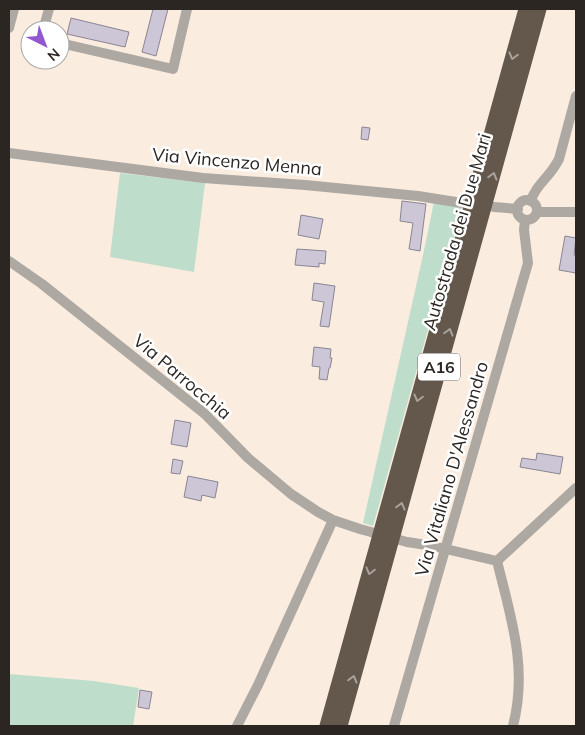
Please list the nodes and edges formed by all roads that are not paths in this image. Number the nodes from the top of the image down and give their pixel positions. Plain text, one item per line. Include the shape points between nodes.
1 (14, 9) edge
2 (187, 9) edge
3 (526, 9) edge
4 (539, 9) edge
5 (9, 28) edge
6 (70, 45) edge
7 (576, 96) edge
8 (9, 153) edge
9 (530, 201) junction
10 (462, 203) dead end
11 (494, 207) dead end
12 (518, 209) junction
13 (537, 212) junction
14 (576, 212) edge
15 (525, 220) junction
16 (9, 261) edge
17 (576, 488) edge
18 (333, 520) junction
19 (497, 561) junction
20 (237, 726) edge
21 (327, 726) edge
22 (340, 726) edge
23 (394, 726) edge
24 (513, 726) edge

1 - 5 street
2 - 6 street via 173,69
3 -> 21 highway, Autostrada dei Due Mari / A16
22 -> 4 highway, Autostrada dei Due Mari / A16
7 - 9 street via 556,166
8 - 10 street, Via Vincenzo Menna via 203,178 305,184
9 - 12 street
9 - 13 street
11 - 12 street
12 - 15 street
13 - 14 street
13 - 15 street
15 - 23 street, Via Vitaliano D'Alessandro via 528,263
16 - 18 street, Via Parrocchia via 205,414 248,458 291,494
17 - 19 street
18 - 19 street, Via Parrocchia via 407,542
18 - 20 street
19 - 24 street via 519,662

